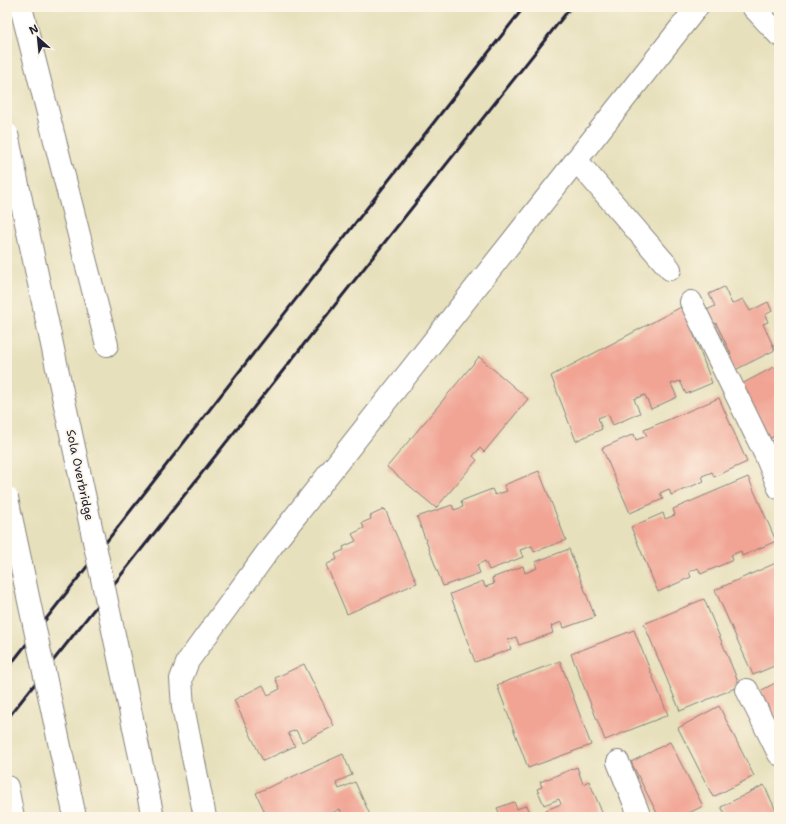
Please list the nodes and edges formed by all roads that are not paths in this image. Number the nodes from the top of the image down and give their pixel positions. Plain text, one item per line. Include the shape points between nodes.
1 (21, 7) edge
2 (696, 7) edge
3 (753, 7) edge
4 (779, 35) edge
5 (7, 134) edge
6 (576, 160) junction
7 (670, 269) dead end
8 (691, 302) dead end
9 (107, 346) dead end
10 (779, 488) edge
11 (7, 498) edge
12 (747, 690) dead end
13 (779, 754) edge
14 (618, 762) dead end
15 (7, 787) edge
16 (13, 817) edge
17 (75, 817) edge
18 (153, 817) edge
19 (205, 817) edge
20 (640, 817) edge

1 - 9 main road
2 - 6 main road
3 - 4 main road
5 - 18 main road, Sola Overbridge, bridge
6 - 7 main road
6 - 19 main road via 271,547 188,661 181,679 183,707
8 - 10 main road
11 - 17 main road, bridge
12 - 13 main road
14 - 20 main road
15 - 16 main road

